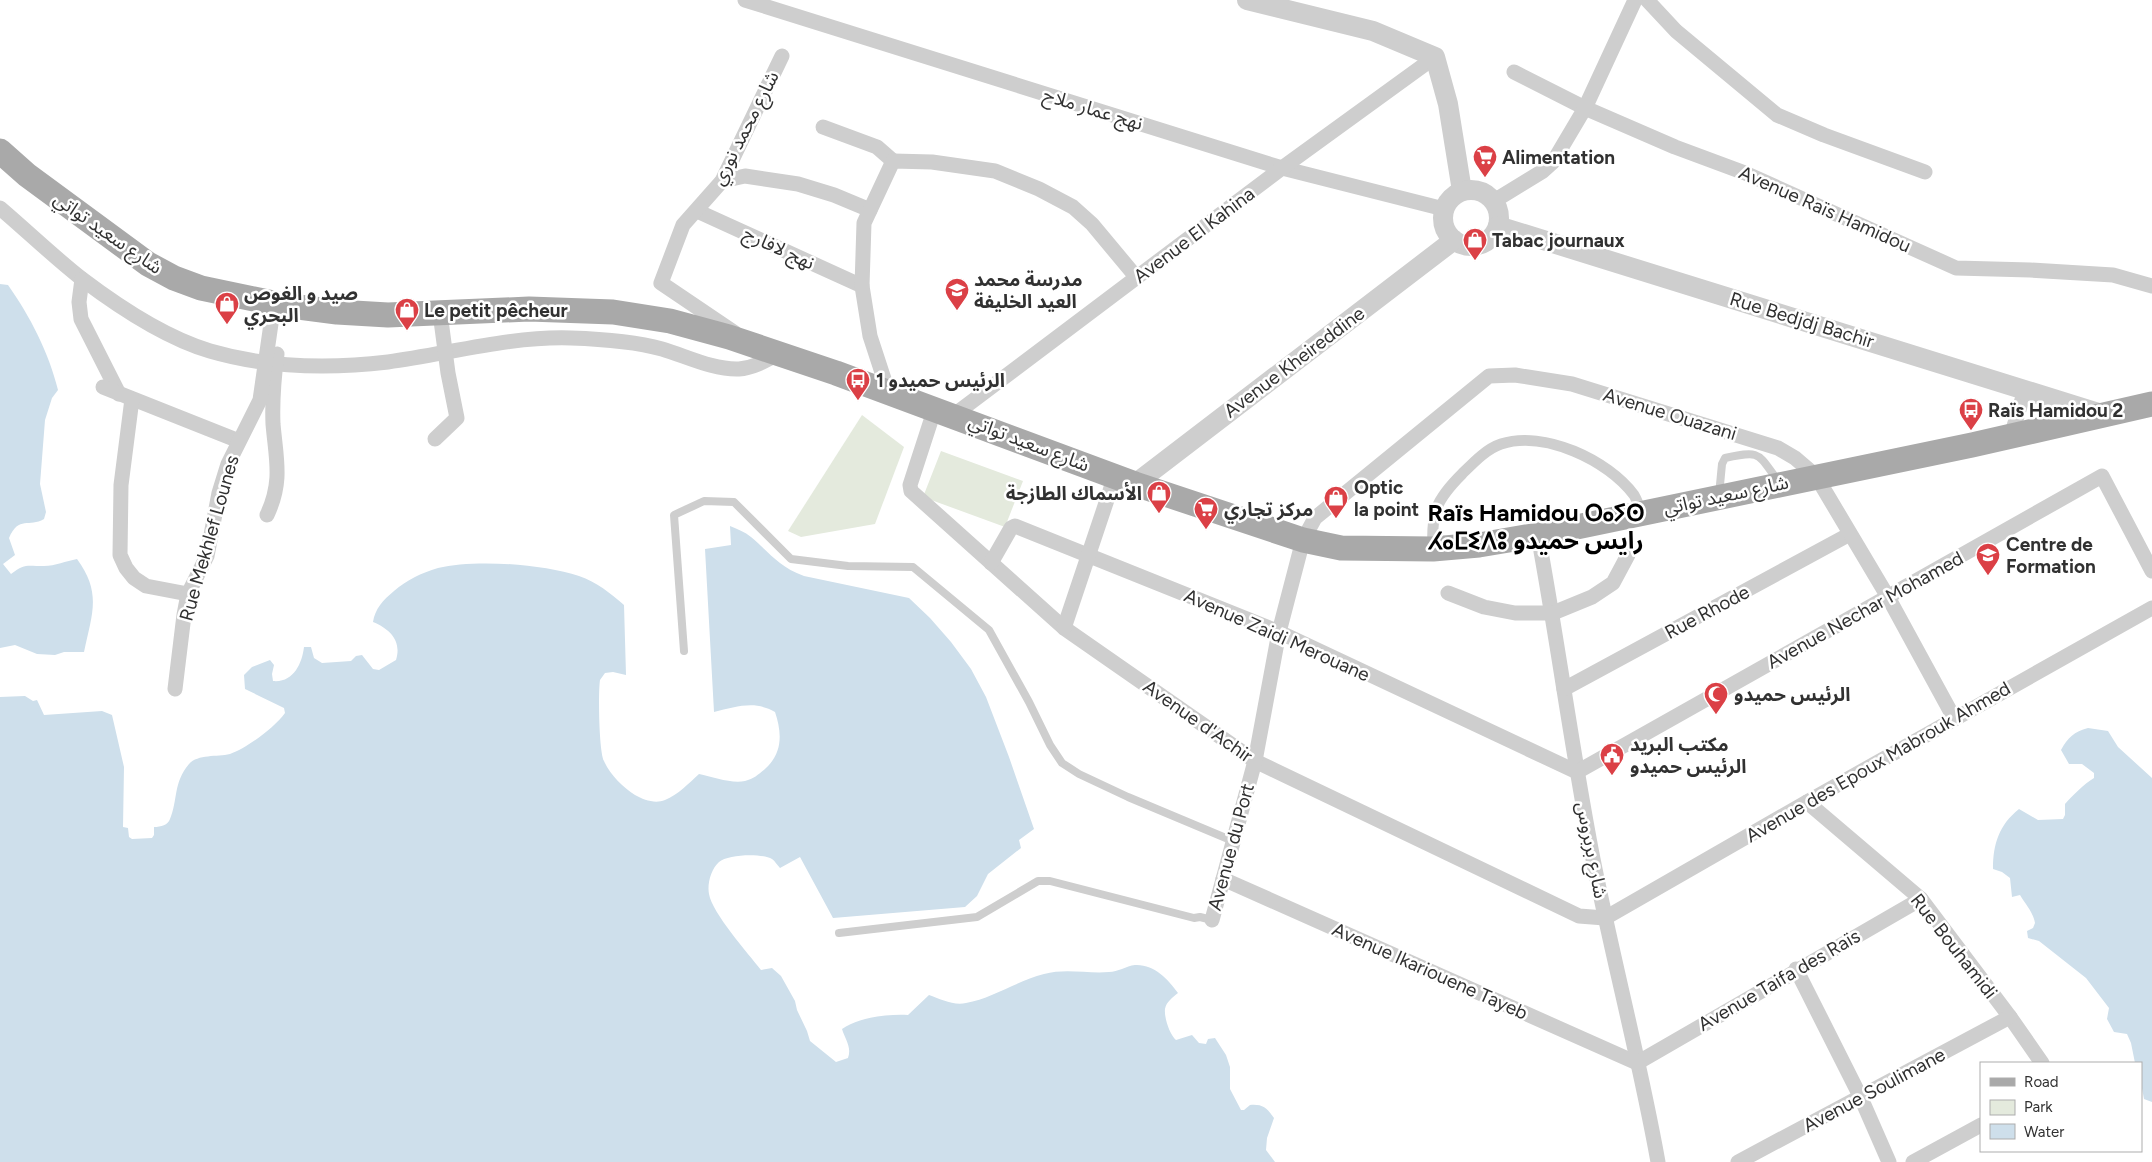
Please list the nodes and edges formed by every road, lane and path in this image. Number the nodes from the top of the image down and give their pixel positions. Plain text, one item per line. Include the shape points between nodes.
1 (745, 0) edge
2 (1248, 0) edge
3 (1634, 0) edge
4 (1647, 0) edge
5 (782, 56) dead end
6 (1435, 57) junction
7 (1514, 72) dead end
8 (1585, 108) junction
9 (823, 127) dead end
10 (0, 151) edge
11 (894, 161) junction
12 (1282, 168) junction
13 (1925, 172) dead end
14 (722, 181) junction
15 (1462, 191) junction
16 (1494, 201) junction
17 (0, 208) edge
18 (1444, 209) junction
19 (697, 210) junction
20 (870, 210) junction
21 (1498, 226) junction
22 (1454, 240) junction
23 (1137, 278) junction
24 (82, 279) junction
25 (862, 286) junction
26 (2152, 286) edge
27 (278, 304) junction
28 (441, 320) junction
29 (766, 350) junction
30 (103, 387) dead end
31 (2025, 390) junction
32 (888, 391) junction
33 (125, 396) junction
34 (266, 397) junction
35 (2152, 404) edge
36 (944, 412) junction
37 (2106, 415) junction
38 (2011, 436) junction
39 (434, 439) dead end
40 (239, 441) junction
41 (1816, 476) junction
42 (1125, 480) junction
43 (1780, 484) junction
44 (1719, 496) junction
45 (1642, 512) junction
46 (267, 515) dead end
47 (1850, 534) junction
48 (1538, 535) junction
49 (1303, 540) junction
50 (1433, 549) junction
51 (1628, 555) dead end
52 (1088, 556) junction
53 (990, 563) junction
54 (2152, 571) edge
55 (1448, 593) dead end
56 (188, 594) junction
57 (1888, 597) junction
58 (2152, 608) edge
59 (1553, 613) junction
60 (1064, 628) junction
61 (1279, 632) junction
62 (684, 651) dead end
63 (175, 689) dead end
64 (1564, 690) junction
65 (1954, 718) junction
66 (1255, 761) junction
67 (1577, 772) junction
68 (1807, 802) junction
69 (1233, 841) junction
70 (1223, 879) junction
71 (1920, 899) junction
72 (1605, 918) junction
73 (1212, 920) joint
74 (839, 933) dead end
75 (1796, 970) junction
76 (2010, 1017) junction
77 (2041, 1062) edge
78 (1637, 1063) junction
79 (1861, 1098) junction
80 (1980, 1126) edge
81 (1658, 1162) edge
82 (1738, 1162) edge
83 (1889, 1162) edge
84 (1913, 1162) edge

1 - 12 street, نهج عمار ملاح
2 - 6 street via 1373,31
3 - 8 street
4 - 13 street via 1676,31 1778,114 1824,135
5 - 14 street, شارع محمد نوري
6 - 12 street, Avenue El Kahina
6 - 15 street via 1448,104
7 - 8 street, Avenue Raïs Hamidou
8 - 16 street via 1553,162
8 - 26 street, Avenue Raïs Hamidou via 1745,173 1956,268 2113,275
9 - 11 street via 877,147
10 - 27 main road, شارع سعيد تواتي via 27,176 148,264 201,288
11 - 20 street
11 - 23 street via 932,162 995,171 1039,189 1080,213
12 - 18 street, نهج عمار ملاح
12 - 23 street, Avenue El Kahina
14 - 19 street, شارع محمد نوري
14 - 20 street via 745,176 798,184 834,194
15 - 16 street via 1480,191
15 - 18 street via 1454,195
16 - 21 street via 1500,218
17 - 24 street
18 - 22 street via 1444,225
19 - 25 street, نهج لافارج
19 - 29 street, شارع محمد نوري via 683,225 662,283
20 - 25 street via 864,223
21 - 22 street via 1495,234 1483,244 1468,246
21 - 31 street, Rue Bedjdj Bachir
22 - 42 street, Avenue Kheireddine
23 - 36 street, Avenue El Kahina
24 - 29 street via 132,313 188,342 224,354 284,365 344,366 512,342 568,338 614,340 727,368 751,366
24 - 33 street via 81,319
25 - 32 street via 870,336
27 - 28 main road, شارع سعيد تواتي
27 - 34 street
28 - 29 main road, شارع سعيد تواتي via 529,310 613,312 670,321
28 - 39 street via 457,418
29 - 32 main road, شارع سعيد تواتي
30 - 33 street
31 - 37 street, Rue Bedjdj Bachir
31 - 38 street
32 - 36 main road, شارع سعيد تواتي
33 - 40 street
33 - 56 street via 120,555 130,573 146,586
34 - 40 street, Rue Mekhlef Lounes
34 - 46 street via 278,478
35 - 37 main road, شارع سعيد تواتي
36 - 42 main road, شارع سعيد تواتي
36 - 53 street, Avenue d'Achir via 910,485
37 - 38 main road, شارع سعيد تواتي
38 - 41 main road, شارع سعيد تواتي
40 - 56 street, Rue Mekhlef Lounes via 219,493 207,556
41 - 43 main road, شارع سعيد تواتي
41 - 47 street, Avenue Ouazani
41 - 49 street, Avenue Ouazani via 1778,448 1572,384 1515,375 1488,376 1315,518
42 - 49 main road, شارع سعيد تواتي
42 - 52 street
43 - 44 main road, شارع سعيد تواتي
43 - 44 lane via 1760,456 1749,452 1725,458
44 - 45 main road, شارع سعيد تواتي
45 - 48 main road, شارع سعيد تواتي
45 - 50 street via 1634,495 1609,471 1550,442 1526,439 1500,444 1479,458 1440,498 1431,524
47 - 57 street, Avenue Ouazani
47 - 64 street, Rue Rhode
48 - 50 main road, شارع سعيد تواتي
48 - 59 street, شارع بربروس
49 - 50 main road, شارع سعيد تواتي via 1341,548
49 - 61 street, Avenue du Port
51 - 59 street via 1613,583 1592,597
52 - 53 street, Avenue Zaidi Merouane via 1012,526
52 - 60 street
52 - 61 street, Avenue Zaidi Merouane
53 - 60 street, Avenue d'Achir
54 - 57 street, Avenue Nechar Mohamed via 2102,476
55 - 59 street via 1484,607 1515,613
56 - 63 street, Rue Mekhlef Lounes
57 - 65 street, Avenue Ouazani
57 - 67 street, Avenue Nechar Mohamed
58 - 65 street, Avenue des Epoux Mabrouk Ahmed
59 - 64 street, شارع بربروس
60 - 66 street, Avenue d'Achir
61 - 66 street, Avenue du Port
61 - 67 street, Avenue Zaidi Merouane
62 - 69 lane via 674,515 704,501 734,502 791,559 848,566 913,567 989,630 1062,763 1128,797
64 - 67 street, شارع بربروس
65 - 68 street, Avenue des Epoux Mabrouk Ahmed
66 - 69 street, Avenue du Port
66 - 72 street, Avenue d'Achir via 1579,916
67 - 72 street, شارع بربروس
68 - 71 street, Rue Bouhamidi
68 - 72 street, Avenue des Epoux Mabrouk Ahmed
69 - 70 street, Avenue du Port
70 - 73 street, Avenue du Port
70 - 78 street, Avenue Ikariouene Tayeb
71 - 75 street, Avenue Taifa des Raïs
71 - 76 street, Rue Bouhamidi
72 - 78 street, شارع بربروس
73 - 74 lane via 1038,880 977,917
75 - 78 street, Avenue Taifa des Raïs
75 - 79 street
76 - 77 street, Rue Bouhamidi
76 - 79 street, Avenue Soulimane
78 - 81 street, شارع بربروس
79 - 82 street, Avenue Soulimane
79 - 83 street
80 - 84 street

